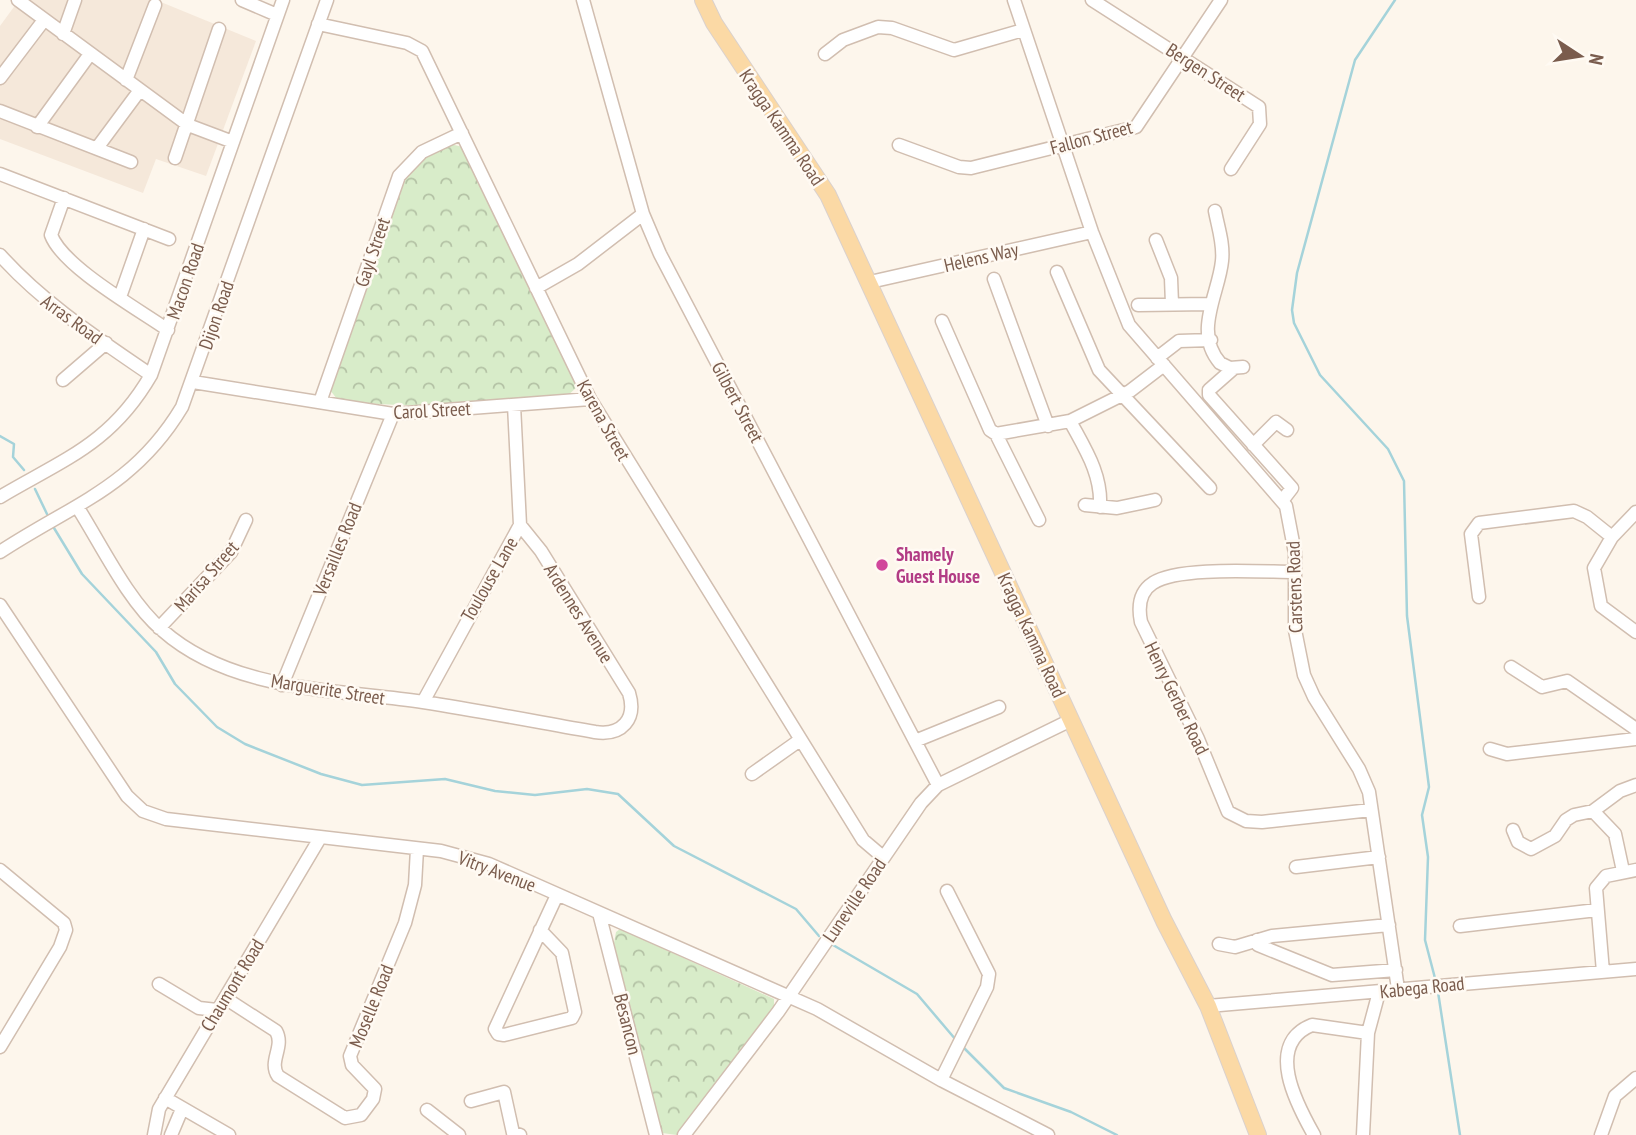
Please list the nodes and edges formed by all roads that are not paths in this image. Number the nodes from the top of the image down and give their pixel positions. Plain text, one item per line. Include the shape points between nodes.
1 (18, 0) edge
2 (75, 0) edge
3 (242, 0) edge
4 (282, 0) edge
5 (327, 0) edge
6 (583, 0) edge
7 (703, 0) edge
8 (1014, 0) edge
9 (1092, 0) edge
10 (1221, 0) edge
11 (155, 5) dead end
12 (277, 15) junction
13 (44, 20) junction
14 (318, 24) junction
15 (219, 29) dead end
16 (1023, 30) junction
17 (63, 34) junction
18 (90, 54) junction
19 (825, 54) dead end
20 (1184, 58) junction
21 (0, 78) edge
22 (126, 80) junction
23 (140, 90) junction
24 (0, 111) edge
25 (188, 125) junction
26 (37, 127) junction
27 (462, 133) junction
28 (233, 142) junction
29 (899, 145) dead end
30 (1063, 145) junction
31 (97, 148) junction
32 (176, 158) dead end
33 (131, 162) dead end
34 (1231, 169) dead end
35 (0, 174) edge
36 (64, 198) junction
37 (1215, 211) dead end
38 (643, 214) junction
39 (144, 229) junction
40 (1092, 232) junction
41 (169, 239) dead end
42 (1156, 240) dead end
43 (0, 255) edge
44 (1057, 272) dead end
45 (994, 279) dead end
46 (870, 282) junction
47 (536, 288) junction
48 (120, 297) junction
49 (1138, 304) dead end
50 (1172, 304) junction
51 (1209, 304) junction
52 (942, 321) dead end
53 (168, 330) junction
54 (1211, 340) junction
55 (106, 343) junction
56 (1161, 362) junction
57 (150, 375) junction
58 (64, 380) dead end
59 (192, 382) junction
60 (1123, 394) junction
61 (590, 399) junction
62 (320, 402) junction
63 (514, 405) junction
64 (393, 414) junction
65 (1070, 421) junction
66 (1048, 426) junction
67 (1287, 430) dead end
68 (996, 434) junction
69 (1253, 445) junction
70 (1210, 488) dead end
71 (0, 498) edge
72 (1155, 500) dead end
73 (1282, 501) junction
74 (1085, 505) dead end
75 (1100, 507) junction
76 (78, 508) junction
77 (1636, 512) edge
78 (246, 520) dead end
79 (1039, 520) dead end
80 (520, 525) junction
81 (1612, 537) junction
82 (0, 552) edge
83 (1295, 572) junction
84 (1479, 597) dead end
85 (0, 605) edge
86 (159, 628) junction
87 (1635, 629) edge
88 (1511, 667) dead end
89 (282, 685) junction
90 (423, 702) junction
91 (632, 704) joint
92 (999, 706) dead end
93 (1071, 720) junction
94 (1636, 729) edge
95 (1636, 739) edge
96 (800, 740) junction
97 (915, 741) junction
98 (1490, 749) dead end
99 (752, 774) dead end
100 (938, 785) junction
101 (1636, 785) edge
102 (1371, 810) junction
103 (1593, 811) junction
104 (1513, 830) dead end
105 (320, 838) junction
106 (417, 849) junction
107 (883, 857) junction
108 (1378, 857) junction
109 (1296, 867) dead end
110 (0, 870) edge
111 (1630, 871) edge
112 (947, 891) dead end
113 (557, 895) junction
114 (1597, 910) junction
115 (599, 914) junction
116 (1389, 925) junction
117 (1460, 926) dead end
118 (540, 930) junction
119 (1257, 940) junction
120 (1219, 944) dead end
121 (1636, 969) edge
122 (1396, 971) junction
123 (1603, 972) junction
124 (159, 984) dead end
125 (1403, 988) junction
126 (1379, 992) junction
127 (789, 996) junction
128 (225, 998) junction
129 (1208, 1006) junction
130 (217, 1010) junction
131 (6, 1024) edge
132 (1368, 1033) junction
133 (0, 1047) edge
134 (1636, 1078) edge
135 (941, 1080) junction
136 (165, 1098) junction
137 (471, 1101) dead end
138 (182, 1109) junction
139 (427, 1110) dead end
140 (515, 1134) edge
141 (154, 1135) edge
142 (171, 1135) edge
143 (229, 1135) edge
144 (458, 1135) edge
145 (656, 1135) edge
146 (684, 1135) edge
147 (1048, 1135) edge
148 (1258, 1135) edge
149 (1314, 1135) edge
150 (1363, 1135) edge
151 (1601, 1135) edge

1 - 13 street
2 - 17 street
3 - 12 street
4 - 12 street, Macon Road
5 - 14 street, Dijon Road
6 - 38 street, Gilbert Street
7 - 46 main road, Kragga Kamma Road via 744,71 815,173
8 - 16 street, Carstens Road
9 - 20 street, Bergen Street
10 - 20 street, Fallon Street
11 - 22 street
12 - 28 street, Macon Road
13 - 17 street
13 - 21 street
14 - 27 street, Karena Street via 415,46 427,58
14 - 59 street, Dijon Road
15 - 25 street
16 - 19 street via 954,50 878,27 843,40
16 - 30 street, Carstens Road
17 - 18 street
18 - 22 street
18 - 26 street
20 - 30 street, Fallon Street via 1140,124
20 - 34 street, Bergen Street via 1261,110 1260,124
22 - 23 street
23 - 25 street
23 - 31 street
24 - 26 street
25 - 28 street
25 - 32 street
26 - 31 street
27 - 47 street, Karena Street
27 - 62 street, Gayl Street via 422,152 399,176
28 - 53 street, Macon Road
29 - 30 street, Fallon Street via 965,168
30 - 40 street, Carstens Road
31 - 33 street
35 - 36 street
36 - 39 street
36 - 48 street via 53,224 53,241 76,266
37 - 51 street via 1222,258
38 - 47 street via 578,264
38 - 97 street, Gilbert Street
39 - 41 street
39 - 48 street
40 - 46 street, Helens Way
40 - 56 street, Carstens Road via 1129,325
42 - 50 street via 1171,278
43 - 55 street, Arras Road via 26,284
44 - 60 street via 1099,370
45 - 66 street
46 - 93 main road, Kragga Kamma Road
47 - 61 street, Karena Street
48 - 53 street
49 - 50 street
50 - 51 street
51 - 54 street
52 - 68 street via 990,430
53 - 57 street, Macon Road
54 - 56 street via 1179,341
54 - 69 street via 1218,360 1239,368 1209,390 1209,396
55 - 57 street, Arras Road
55 - 58 street
56 - 60 street
56 - 73 street, Carstens Road
57 - 71 street, Macon Road via 127,411 98,440
59 - 62 street, Carol Street
59 - 76 street, Dijon Road via 182,407 155,448 134,470
60 - 65 street
60 - 70 street
61 - 63 street, Carol Street
61 - 96 street, Karena Street
62 - 64 street, Carol Street
63 - 64 street, Carol Street
63 - 80 street, Toulouse Lane
64 - 89 street, Versailles Road
65 - 66 street
65 - 75 street via 1096,470
66 - 68 street
67 - 69 street via 1276,422
68 - 79 street
69 - 73 street via 1292,488
72 - 75 street via 1126,508
73 - 83 street, Carstens Road via 1290,516
74 - 75 street
76 - 82 street, Dijon Road
76 - 86 street, Marguerite Street
77 - 81 street
78 - 86 street, Marisa Street via 231,552
80 - 90 street, Toulouse Lane
80 - 91 street, Ardennes Avenue via 541,551
81 - 84 street via 1574,511 1479,523 1471,534
81 - 87 street via 1595,564 1598,598 1601,606
83 - 102 street, Carstens Road via 1294,631 1304,675 1359,769
83 - 102 street, Henry Gerber Road via 1224,572 1160,579 1142,594 1141,622 1228,812 1246,821 1262,822
85 - 105 street, Vitry Avenue via 127,796 143,811 166,819
86 - 89 street, Marguerite Street via 198,654
88 - 94 street via 1542,687 1567,681
89 - 90 street, Marguerite Street
90 - 91 street, Marguerite Street via 605,734 624,727
92 - 97 street
93 - 100 street, Luneville Road
93 - 129 main road, Kragga Kamma Road
95 - 98 street via 1507,754
96 - 99 street
96 - 107 street, Karena Street via 863,839
97 - 100 street, Gilbert Street
100 - 107 street, Luneville Road
101 - 103 street via 1620,790
102 - 108 street, Carstens Road
103 - 104 street via 1574,815 1555,836 1531,849 1518,842
103 - 111 street via 1615,834
105 - 106 street, Vitry Avenue
105 - 128 street, Chaumont Road
106 - 113 street, Vitry Avenue via 489,864
106 - 128 street, Moselle Road via 415,886 405,923 350,1056 352,1065 375,1089 361,1115 345,1118 278,1076 274,1066 279,1045 276,1031
107 - 127 street, Luneville Road
108 - 109 street
108 - 116 street, Carstens Road
110 - 131 street via 64,923 66,930 60,947
111 - 114 street via 1606,876 1598,884
112 - 135 street via 989,974 987,987
113 - 115 street, Vitry Avenue
113 - 118 street
114 - 117 street
114 - 123 street
115 - 127 street, Vitry Avenue
115 - 145 street, Besancon
116 - 119 street
116 - 122 street, Carstens Road
118 - 118 street via 495,1029 498,1034 572,1018 575,1013 562,953
119 - 120 street via 1235,947
119 - 122 street via 1258,945 1332,975
121 - 123 street, Kabega Road
122 - 125 street, Carstens Road
123 - 125 street, Kabega Road
124 - 130 street via 199,1008
125 - 126 street, Kabega Road
126 - 129 street, Kabega Road
126 - 132 street
127 - 135 street, Vitry Avenue via 856,1029
127 - 146 street, Luneville Road
128 - 130 street, Chaumont Road
129 - 148 main road, Kragga Kamma Road
130 - 136 street, Chaumont Road
131 - 133 street
132 - 149 street via 1312,1025 1300,1032 1287,1052 1286,1069
132 - 150 street
134 - 151 street via 1615,1096
135 - 147 street, Vitry Avenue
136 - 138 street
136 - 141 street, Chaumont Road via 154,1120
137 - 140 street via 504,1092
138 - 142 street
138 - 143 street
139 - 144 street

